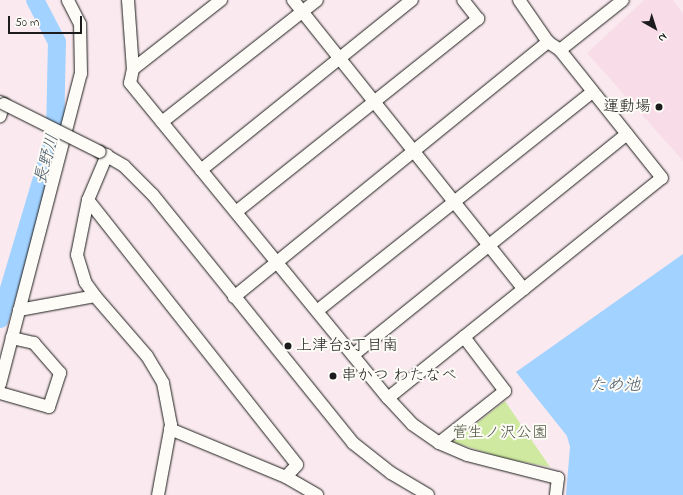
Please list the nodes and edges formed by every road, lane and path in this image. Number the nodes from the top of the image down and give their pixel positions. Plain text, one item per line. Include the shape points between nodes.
1 (68, 0) edge
2 (128, 0) edge
3 (222, 0) edge
4 (293, 0) edge
5 (317, 0) edge
6 (412, 0) edge
7 (463, 0) edge
8 (519, 0) edge
9 (623, 0) edge
10 (302, 12) junction
11 (548, 42) junction
12 (560, 50) junction
13 (340, 58) junction
14 (134, 69) junction
15 (592, 92) junction
16 (375, 102) junction
17 (2, 103) edge
18 (0, 116) edge
19 (162, 122) junction
20 (627, 134) junction
21 (415, 152) junction
22 (104, 154) junction
23 (201, 170) junction
24 (88, 200) junction
25 (454, 202) junction
26 (236, 212) junction
27 (489, 245) junction
28 (277, 263) junction
29 (524, 289) junction
30 (95, 296) junction
31 (234, 297) junction
32 (19, 310) junction
33 (317, 311) junction
34 (464, 337) junction
35 (12, 338) junction
36 (353, 355) junction
37 (0, 384) edge
38 (0, 393) edge
39 (388, 398) junction
40 (170, 429) junction
41 (439, 443) junction
42 (286, 477) junction
43 (158, 495) edge
44 (317, 495) edge
45 (428, 495) edge
46 (556, 495) edge

1 - 32 street via 80,24 81,74
2 - 14 street
3 - 14 street
4 - 10 street
5 - 10 street
6 - 13 street
7 - 16 street via 478,19
8 - 11 street
9 - 12 street
10 - 13 street
10 - 19 street
11 - 12 street
11 - 21 street
12 - 15 street
13 - 16 street
13 - 23 street
14 - 19 street via 130,83
15 - 20 street
15 - 25 street
16 - 21 street
16 - 26 street
17 - 18 street
17 - 22 street, bridge
19 - 23 street
20 - 27 street
20 - 29 street via 662,178
21 - 25 street
21 - 28 street
22 - 24 street
22 - 31 street via 150,191
23 - 26 street
24 - 30 street via 77,256 85,282
24 - 42 street via 297,465
25 - 27 street
25 - 33 street
26 - 28 street
27 - 29 street
27 - 36 street
28 - 31 street
28 - 33 street
29 - 34 street
30 - 32 street
30 - 40 street via 147,356 163,383
31 - 45 street via 353,443 391,473
32 - 35 street
33 - 36 street
34 - 39 street
34 - 41 street via 505,391
35 - 37 street
35 - 38 street via 34,343 60,373 49,407
36 - 39 street
39 - 41 street via 412,424
40 - 42 street
40 - 43 street
41 - 46 street via 467,455 558,478
42 - 44 street

